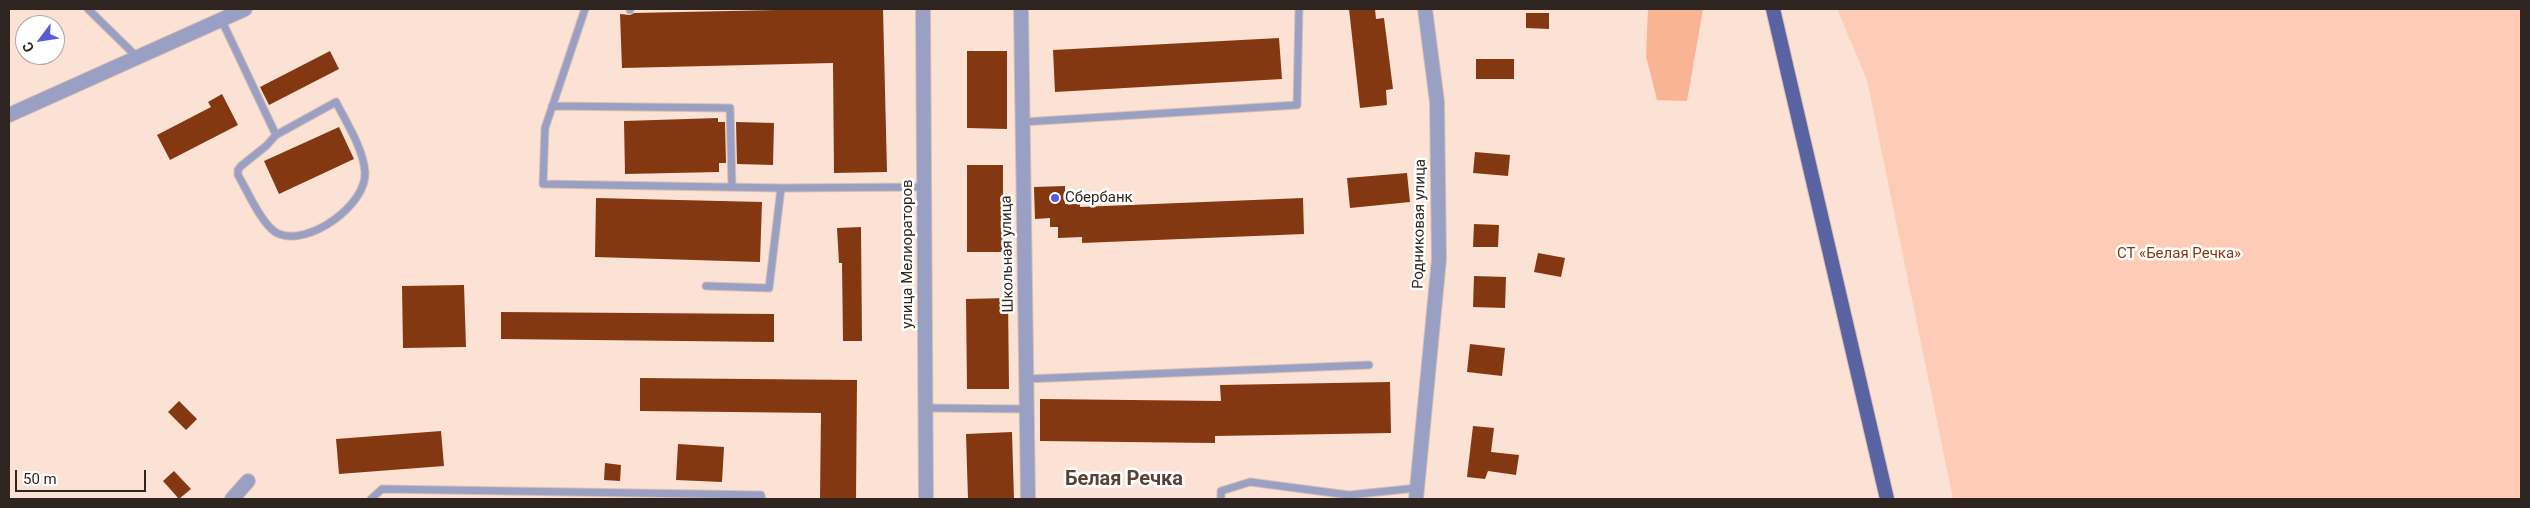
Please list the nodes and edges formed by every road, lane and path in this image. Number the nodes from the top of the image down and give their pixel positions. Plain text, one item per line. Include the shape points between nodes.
1 (88, 9) edge
2 (244, 9) edge
3 (586, 9) edge
4 (923, 9) edge
5 (1021, 9) edge
6 (1299, 9) edge
7 (1426, 9) edge
8 (1772, 9) edge
9 (221, 20) junction
10 (137, 57) junction
11 (552, 106) junction
12 (9, 115) edge
13 (1023, 122) junction
14 (276, 135) junction
15 (732, 187) junction
16 (924, 187) junction
17 (781, 188) junction
18 (706, 286) dead end
19 (1369, 365) dead end
20 (1026, 379) junction
21 (925, 408) junction
22 (1026, 409) junction
23 (248, 481) dead end
24 (467, 490) junction
25 (1417, 494) edge
26 (232, 499) edge
27 (371, 499) edge
28 (468, 499) edge
29 (762, 499) edge
30 (926, 499) edge
31 (1028, 499) edge
32 (1221, 499) edge
33 (1886, 499) edge

1 - 10 lane
2 - 9 street
3 - 11 lane
4 - 16 street, улица Мелиораторов
5 - 13 street, Школьная улица
6 - 13 lane via 1297,105
7 - 25 street, Родниковая улица via 1437,102 1439,259
8 - 33 main road
9 - 10 street
9 - 14 lane
10 - 12 street
11 - 15 lane via 730,108
11 - 15 lane via 544,128 543,184
13 - 20 street, Школьная улица
14 - 14 lane via 336,102 363,158 364,182 360,195 338,217 308,234 290,237 268,227 238,175 241,166
15 - 17 lane
16 - 17 lane
16 - 21 street, улица Мелиораторов
17 - 18 lane via 768,288
19 - 20 lane
20 - 22 street, Школьная улица
21 - 22 lane
21 - 30 street, улица Мелиораторов
22 - 31 street, Школьная улица
23 - 26 street
24 - 27 lane via 382,489
24 - 28 lane
24 - 29 lane via 761,495
25 - 32 lane via 1350,495 1250,482 1221,491

